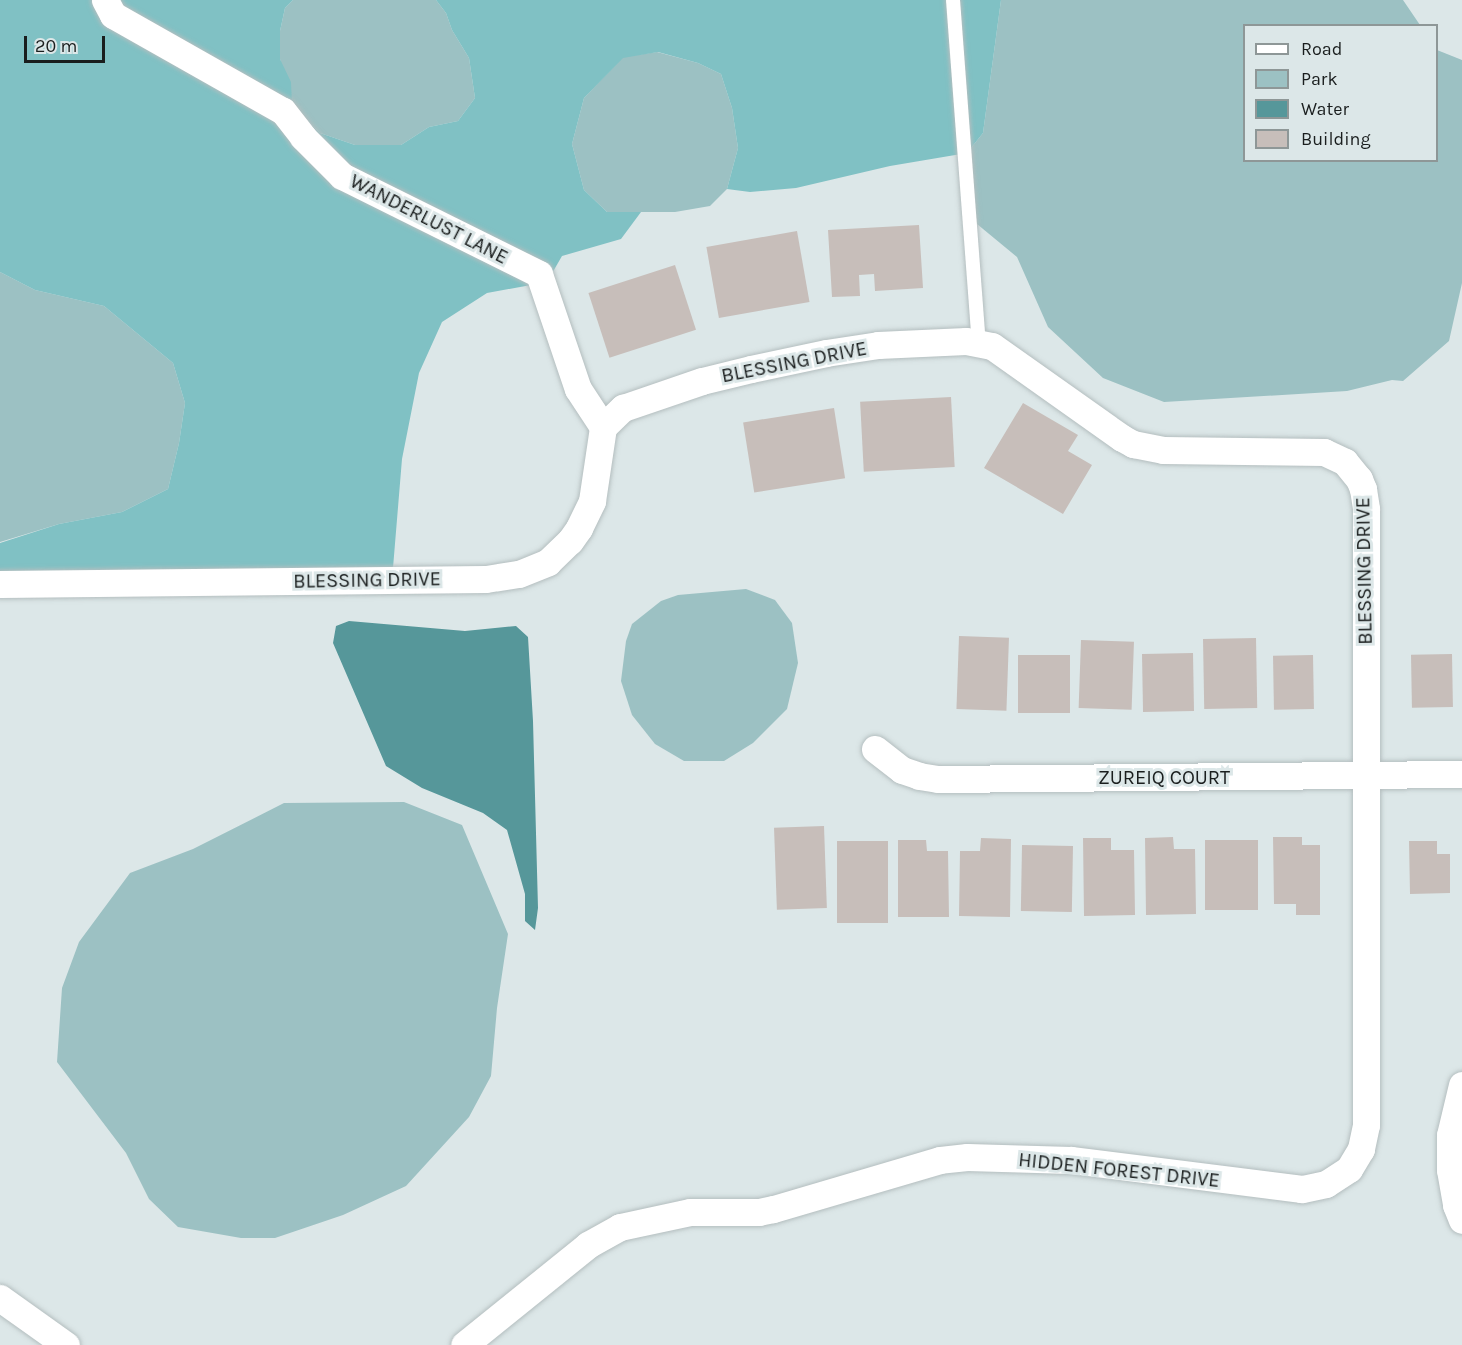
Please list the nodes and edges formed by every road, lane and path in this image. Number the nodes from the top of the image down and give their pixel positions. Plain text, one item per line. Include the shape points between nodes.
1 (105, 0) edge
2 (953, 0) edge
3 (979, 343) junction
4 (603, 427) junction
5 (0, 584) edge
6 (875, 749) dead end
7 (1462, 774) edge
8 (1366, 776) junction
9 (1462, 1085) edge
10 (1462, 1220) edge
11 (0, 1298) edge
12 (66, 1345) edge
13 (464, 1345) edge

1 - 4 street, WANDERLUST LANE via 113,15 283,111 342,176 539,274 578,389
2 - 3 lane
3 - 4 street, BLESSING DRIVE via 950,341 851,348 762,366 636,402 623,408
3 - 8 street, BLESSING DRIVE via 1003,352 1133,444 1163,450 1324,452 1353,470 1363,489 1366,509
4 - 5 street, BLESSING DRIVE via 592,501 579,528 548,562 519,574 486,579
6 - 8 street, ZUREIQ COURT via 902,770 938,779
7 - 8 street, ZUREIQ COURT
8 - 13 street, HIDDEN FOREST DRIVE via 1366,1125 1356,1160 1338,1177 1314,1188 1296,1189 1071,1160 940,1160 759,1212 690,1212 620,1227 588,1245
9 - 10 street via 1450,1135 1450,1170
11 - 12 street

